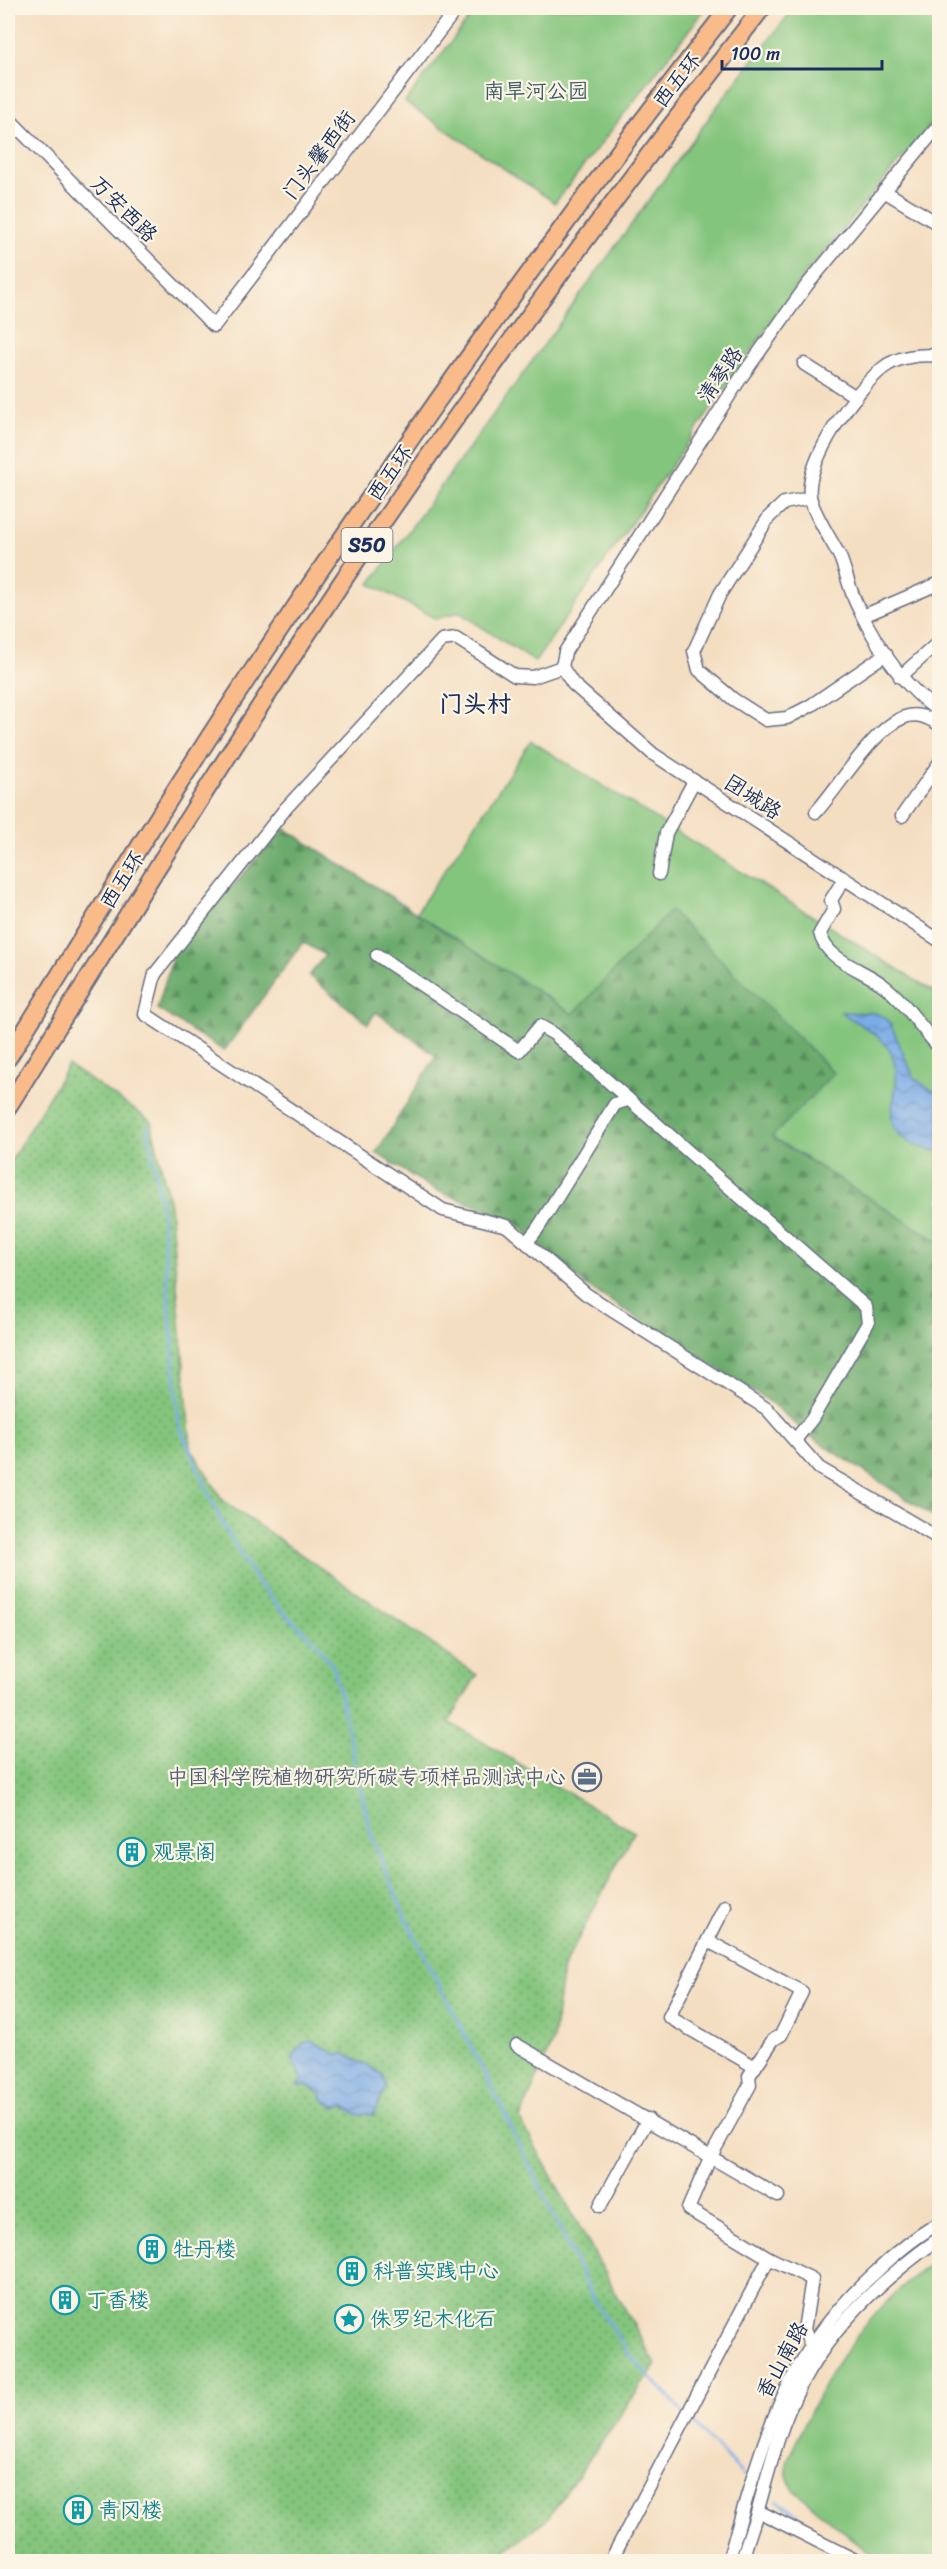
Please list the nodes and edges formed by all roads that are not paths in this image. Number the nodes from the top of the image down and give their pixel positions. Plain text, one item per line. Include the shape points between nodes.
1 (457, 8) edge
2 (729, 8) edge
3 (762, 8) edge
4 (8, 118) edge
5 (939, 124) edge
6 (884, 191) junction
7 (939, 225) edge
8 (214, 326) joint
9 (939, 356) edge
10 (804, 364) dead end
11 (856, 396) junction
12 (810, 498) junction
13 (939, 583) edge
14 (863, 616) junction
15 (939, 641) edge
16 (886, 654) junction
17 (562, 667) junction
18 (900, 677) junction
19 (939, 712) edge
20 (939, 725) edge
21 (939, 762) edge
22 (694, 782) junction
23 (816, 812) dead end
24 (902, 816) dead end
25 (659, 874) dead end
26 (844, 879) junction
27 (939, 941) edge
28 (377, 955) dead end
29 (939, 1048) edge
30 (8, 1058) edge
31 (627, 1100) junction
32 (8, 1107) edge
33 (527, 1242) junction
34 (795, 1440) junction
35 (939, 1539) edge
36 (725, 1906) dead end
37 (708, 1941) junction
38 (517, 2045) dead end
39 (755, 2067) junction
40 (648, 2119) junction
41 (710, 2158) junction
42 (778, 2196) dead end
43 (600, 2206) dead end
44 (939, 2223) edge
45 (939, 2238) edge
46 (769, 2258) junction
47 (811, 2345) junction
48 (758, 2511) junction
49 (610, 2562) edge
50 (728, 2562) edge
51 (742, 2562) edge
52 (858, 2562) edge

1 - 8 street, 门头馨西街
2 - 30 highway, 西五环 / S50 via 563,226 386,473 230,705
3 - 32 highway, 西五环 / S50 via 584,240 368,544 169,847
4 - 8 street, 万安西路
5 - 6 street, 清琴路
6 - 7 street
6 - 17 street, 清琴路 via 807,285 740,379 565,652
9 - 11 street via 919,354 884,367
10 - 11 street
11 - 12 street via 821,451 810,478
12 - 14 street via 841,559
12 - 16 street via 784,503 769,517 720,594 698,642 694,651 699,670 766,720 787,718 810,706
13 - 14 street
14 - 16 street
15 - 18 street
16 - 18 street
17 - 22 street, 团城路 via 573,684 652,754
17 - 33 street via 533,677 515,676 456,638 442,640 278,818 155,974 145,1014 443,1210 507,1226
18 - 19 street
20 - 23 street via 919,715 904,717 885,729
21 - 24 street
22 - 25 street via 666,833
22 - 26 street, 团城路
26 - 27 street, 团城路
26 - 29 street via 831,900 834,909 820,933 823,945 883,984
28 - 31 street via 519,1051 540,1026 554,1034
31 - 33 street via 615,1104
31 - 34 street via 668,1131 866,1307 868,1323 812,1419
33 - 34 street via 586,1294 767,1409
34 - 35 street via 819,1468
36 - 37 street
37 - 39 street via 669,2017
37 - 39 street via 802,1992 782,2035 773,2040
38 - 40 street
39 - 41 street via 749,2076 750,2085
40 - 41 street
40 - 43 street
41 - 42 street
41 - 46 street via 688,2209
44 - 47 street, 香山南路 via 856,2289
45 - 48 street, 香山南路 via 880,2284 833,2334 804,2378 784,2423
46 - 47 street via 812,2279 804,2330
46 - 49 street
47 - 50 street, 香山南路 via 772,2418
48 - 51 street, 香山南路
48 - 52 street

